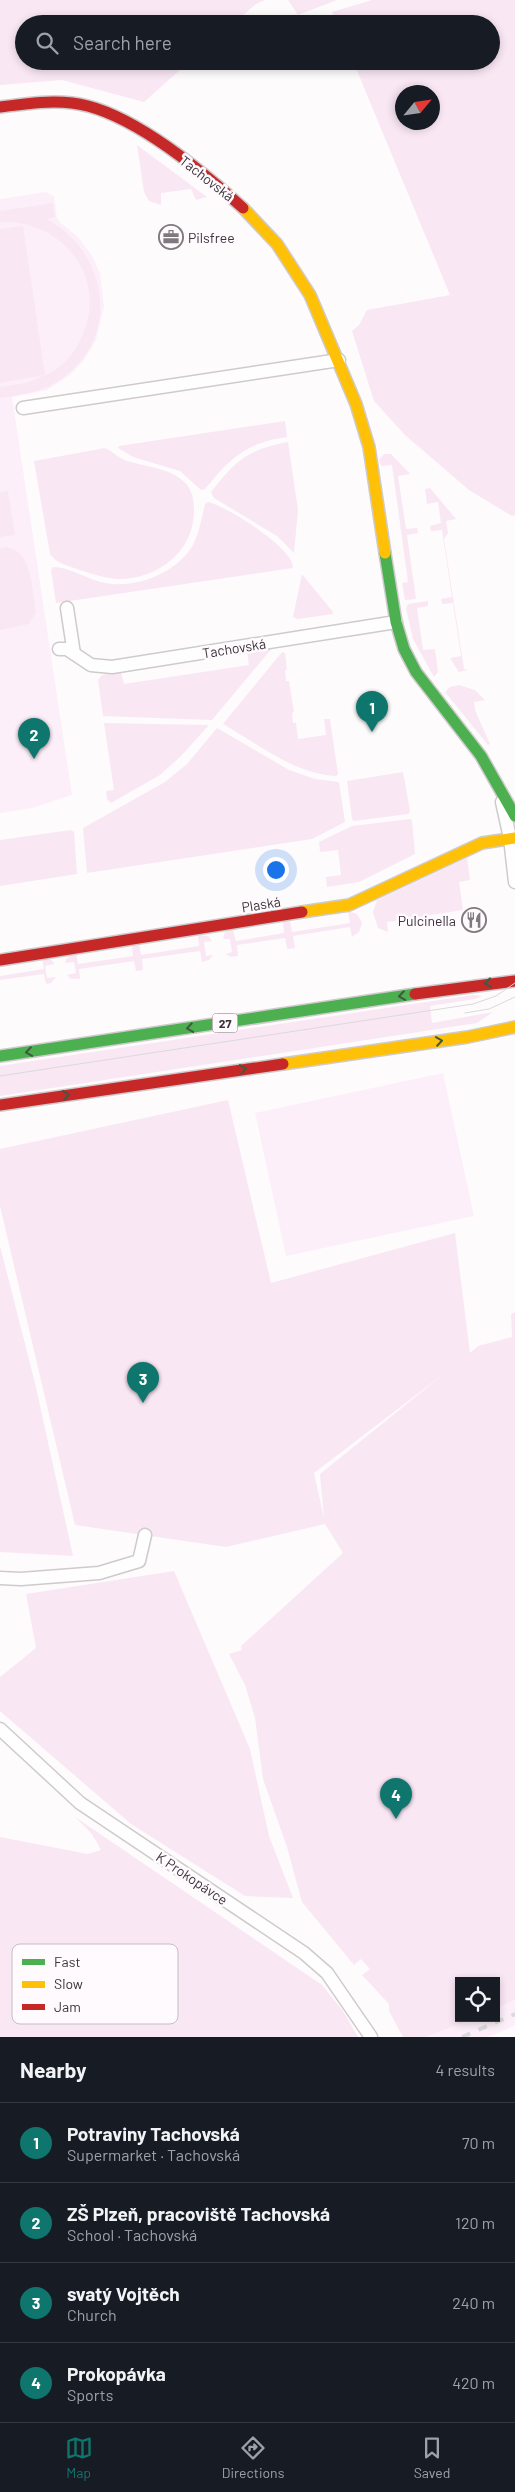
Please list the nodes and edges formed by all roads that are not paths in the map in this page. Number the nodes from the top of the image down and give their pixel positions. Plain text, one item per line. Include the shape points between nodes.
1 (0, 107) edge
2 (339, 360) junction
3 (23, 408) dead end
4 (67, 608) dead end
5 (396, 622) junction
6 (58, 649) dead end
7 (74, 654) junction
8 (499, 790) junction
9 (515, 816) edge
10 (512, 838) edge
11 (515, 882) edge
12 (0, 960) edge
13 (515, 981) edge
14 (515, 1027) edge
15 (0, 1056) edge
16 (0, 1105) edge
17 (145, 1535) dead end
18 (0, 1578) edge
19 (0, 1729) edge
20 (371, 2037) edge

1 - 2 street, Tachovská via 49,101 75,103 103,111 130,123 189,164 238,203 277,244 310,295
2 - 3 street
2 - 5 street, Tachovská via 369,447
4 - 7 street
5 - 7 street, Tachovská via 112,667 91,665
5 - 8 street, Tachovská via 404,649 416,672 481,756
6 - 7 street, Tachovská via 67,649
8 - 9 street, Tachovská
8 - 10 street, Tachovská
10 - 11 street, Tachovská
10 - 12 street, Plaská via 482,844 349,905
13 -> 15 street, 27
16 -> 14 street via 468,1037
17 - 18 street via 139,1561 99,1573
19 - 20 street, K Prokopávce via 80,1802 304,1953 327,1973

